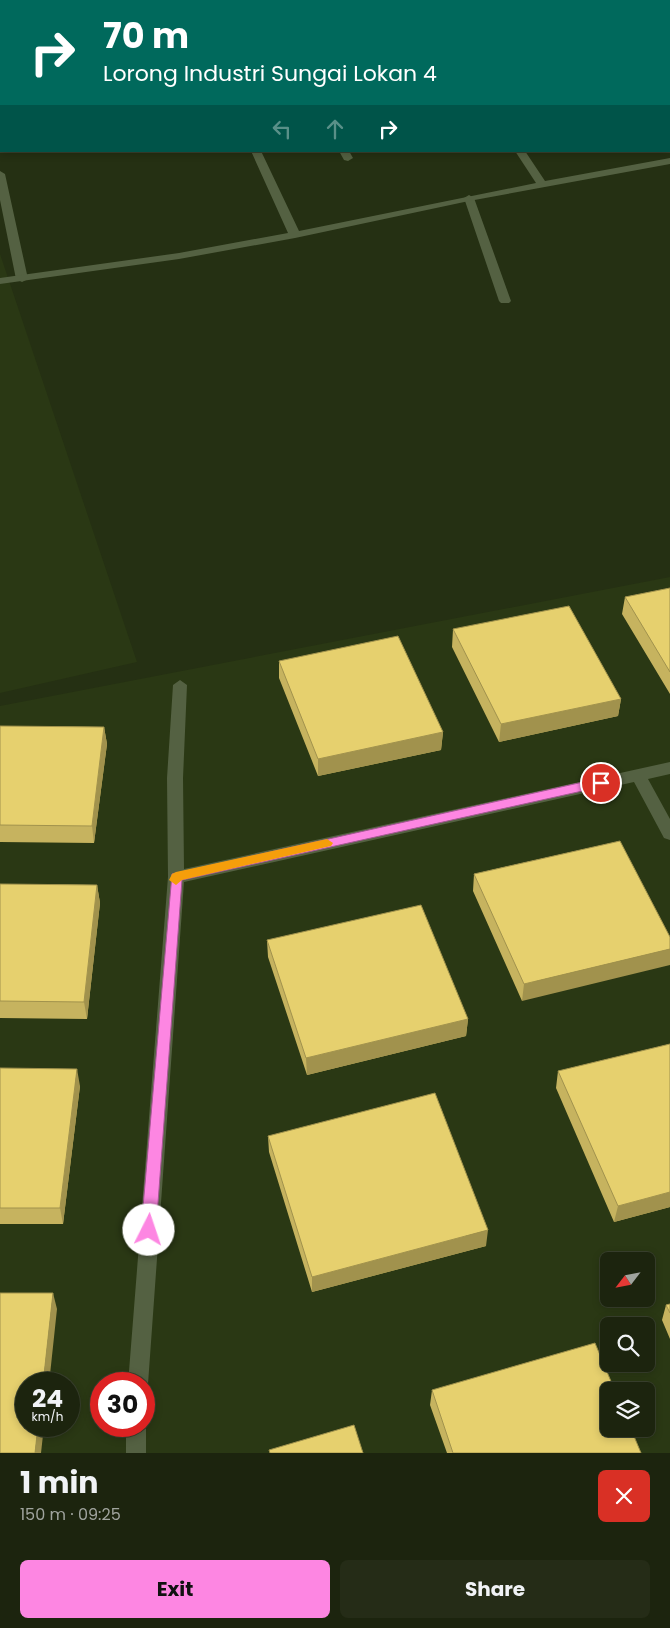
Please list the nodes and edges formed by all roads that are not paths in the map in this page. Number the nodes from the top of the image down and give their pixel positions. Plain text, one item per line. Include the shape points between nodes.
1 (256, 152) edge
2 (521, 152) edge
3 (670, 161) edge
4 (0, 174) edge
5 (542, 184) junction
6 (469, 198) junction
7 (295, 236) junction
8 (22, 279) junction
9 (0, 281) edge
10 (505, 301) dead end
11 (180, 686) dead end
12 (670, 768) edge
13 (638, 774) junction
14 (670, 834) edge
15 (176, 877) junction
16 (139, 1372) edge
17 (136, 1437) edge
18 (136, 1453) edge

1 - 7 street
2 - 5 street
3 - 5 street
4 - 8 street
5 - 6 street
6 - 7 street
6 - 10 street
7 - 8 street
8 - 9 street
11 - 15 street via 175,778
12 - 13 street
13 - 14 street
13 - 15 street
15 - 16 street
17 - 18 street

